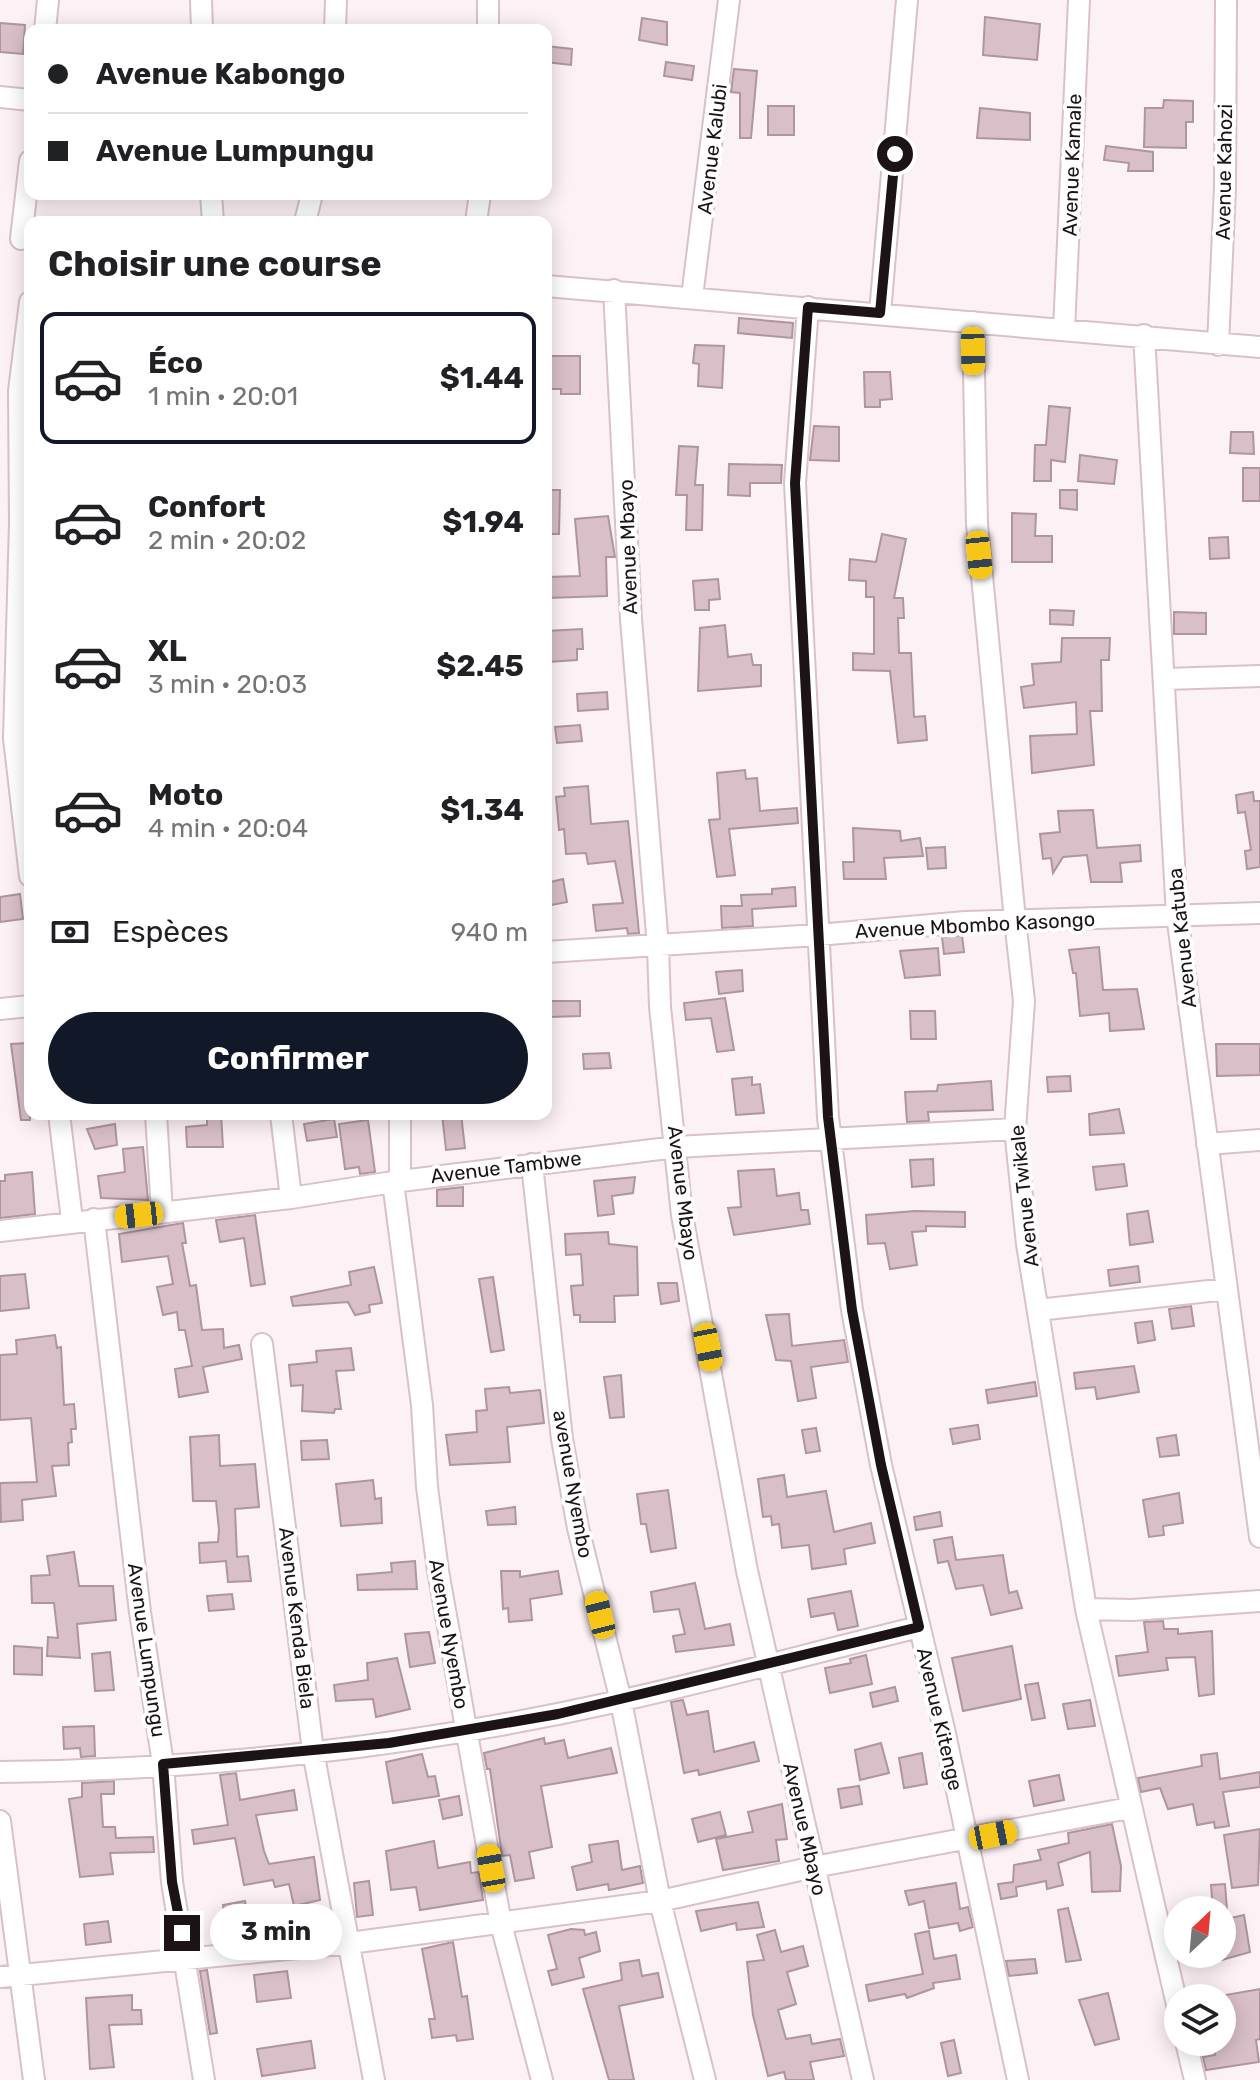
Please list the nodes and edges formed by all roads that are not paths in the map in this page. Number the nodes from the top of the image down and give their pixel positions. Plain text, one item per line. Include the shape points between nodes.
1 (48, 0) edge
2 (201, 0) edge
3 (336, 0) edge
4 (488, 0) edge
5 (729, 0) edge
6 (907, 0) edge
7 (1079, 0) edge
8 (1226, 0) edge
9 (46, 24) edge
10 (202, 24) edge
11 (335, 24) edge
12 (488, 24) edge
13 (0, 97) edge
14 (24, 99) edge
15 (0, 237) edge
16 (24, 240) edge
17 (552, 286) edge
18 (614, 290) junction
19 (692, 297) junction
20 (808, 307) junction
21 (880, 313) junction
22 (973, 322) junction
23 (1064, 330) junction
24 (1144, 335) junction
25 (1218, 345) junction
26 (1260, 347) edge
27 (24, 351) edge
28 (16, 637) edge
29 (1260, 676) edge
30 (1165, 679) junction
31 (24, 824) edge
32 (1260, 913) edge
33 (1177, 915) junction
34 (1015, 920) junction
35 (818, 935) junction
36 (658, 946) junction
37 (552, 952) edge
38 (24, 1007) edge
39 (0, 1009) edge
40 (60, 1120) edge
41 (156, 1120) edge
42 (282, 1120) edge
43 (400, 1120) edge
44 (1015, 1129) junction
45 (831, 1137) junction
46 (1260, 1140) edge
47 (1207, 1144) junction
48 (676, 1147) junction
49 (532, 1164) junction
50 (397, 1181) junction
51 (291, 1198) junction
52 (162, 1212) junction
53 (94, 1219) junction
54 (72, 1220) junction
55 (0, 1231) edge
56 (1227, 1289) junction
57 (1038, 1310) junction
58 (262, 1344) dead end
59 (1260, 1537) edge
60 (1260, 1601) edge
61 (1086, 1609) junction
62 (919, 1627) junction
63 (767, 1664) junction
64 (621, 1701) junction
65 (465, 1728) junction
66 (313, 1751) junction
67 (163, 1764) junction
68 (0, 1772) edge
69 (1129, 1808) junction
70 (0, 1821) edge
71 (966, 1840) junction
72 (814, 1867) junction
73 (660, 1901) junction
74 (501, 1924) junction
75 (350, 1943) junction
76 (187, 1959) junction
77 (10, 1976) edge
78 (1172, 1984) edge
79 (1189, 2056) edge
80 (34, 2080) edge
81 (204, 2080) edge
82 (374, 2080) edge
83 (542, 2080) edge
84 (705, 2080) edge
85 (863, 2080) edge
86 (1018, 2080) edge
87 (1195, 2080) edge

1 - 9 street
2 - 10 street
3 - 11 street
4 - 12 street
5 - 19 street, Avenue Kalubi
6 - 21 street
7 - 23 street, Avenue Kamale
8 - 25 street, Avenue Kahozi
13 - 14 street
15 - 16 street
17 - 18 street
18 - 19 street
18 - 36 street, Avenue Mbayo via 632,634
19 - 20 street
20 - 21 street
20 - 35 street, Avenue Kitenge via 795,483
21 - 22 street
22 - 23 street
22 - 34 street, Avenue Twikale via 977,524
23 - 24 street
24 - 25 street
24 - 30 street, Avenue Katuba
25 - 26 street
27 - 28 street
28 - 31 street via 14,738
29 - 30 street
30 - 33 street, Avenue Katuba
32 - 33 street, Avenue Mbombo Kasongo
33 - 34 street, Avenue Mbombo Kasongo
33 - 47 street, Avenue Katuba
34 - 35 street, Avenue Mbombo Kasongo
34 - 44 street, Avenue Twikale via 1024,1001
35 - 36 street, Avenue Mbombo Kasongo
35 - 45 street, Avenue Kitenge
36 - 37 street, Avenue Mbombo Kasongo
36 - 48 street, Avenue Mbayo
38 - 39 street
40 - 54 street
41 - 52 street
42 - 51 street
43 - 50 street, Avenue Nyembo
44 - 45 street, Avenue Tambwe
44 - 57 street, Avenue Twikale
45 - 48 street, Avenue Tambwe
45 - 62 street, Avenue Kitenge via 852,1310
46 - 47 street
47 - 56 street, Avenue Katuba
48 - 49 street, Avenue Tambwe
48 - 63 street, Avenue Mbayo via 682,1215
49 - 50 street, Avenue Tambwe
49 - 64 street, avenue Nyembo via 562,1439
50 - 51 street, Avenue Tambwe
50 - 65 street, Avenue Nyembo via 432,1529
51 - 52 street, Avenue Tambwe
52 - 53 street, Avenue Tambwe
53 - 54 street, Avenue Tambwe
53 - 67 street, Avenue Lumpungu
54 - 55 street, Avenue Tambwe
56 - 57 street
56 - 59 street, Avenue Katuba
57 - 61 street, Avenue Twikale
58 - 66 street, Avenue Kenda Biela
60 - 61 street
61 - 69 street, Avenue Twikale
62 - 63 street
62 - 71 street, Avenue Kitenge
63 - 64 street
63 - 72 street, Avenue Mbayo
64 - 65 street
64 - 73 street, avenue Nyembo
65 - 66 street
65 - 74 street, Avenue Nyembo
66 - 67 street
66 - 75 street, Avenue Kenda Biela
67 - 68 street
67 - 76 street, Avenue Lumpungu via 172,1882
69 - 71 street
69 - 78 street, Avenue Twikale
70 - 77 street
71 - 72 street
71 - 86 street, Avenue Kitenge
72 - 73 street
72 - 85 street, Avenue Mbayo
73 - 74 street
73 - 84 street, avenue Nyembo
74 - 75 street
74 - 83 street, Avenue Nyembo
75 - 76 street
75 - 82 street, Avenue Kenda Biela
76 - 77 street
76 - 81 street, Avenue Lumpungu
77 - 80 street
79 - 87 street

